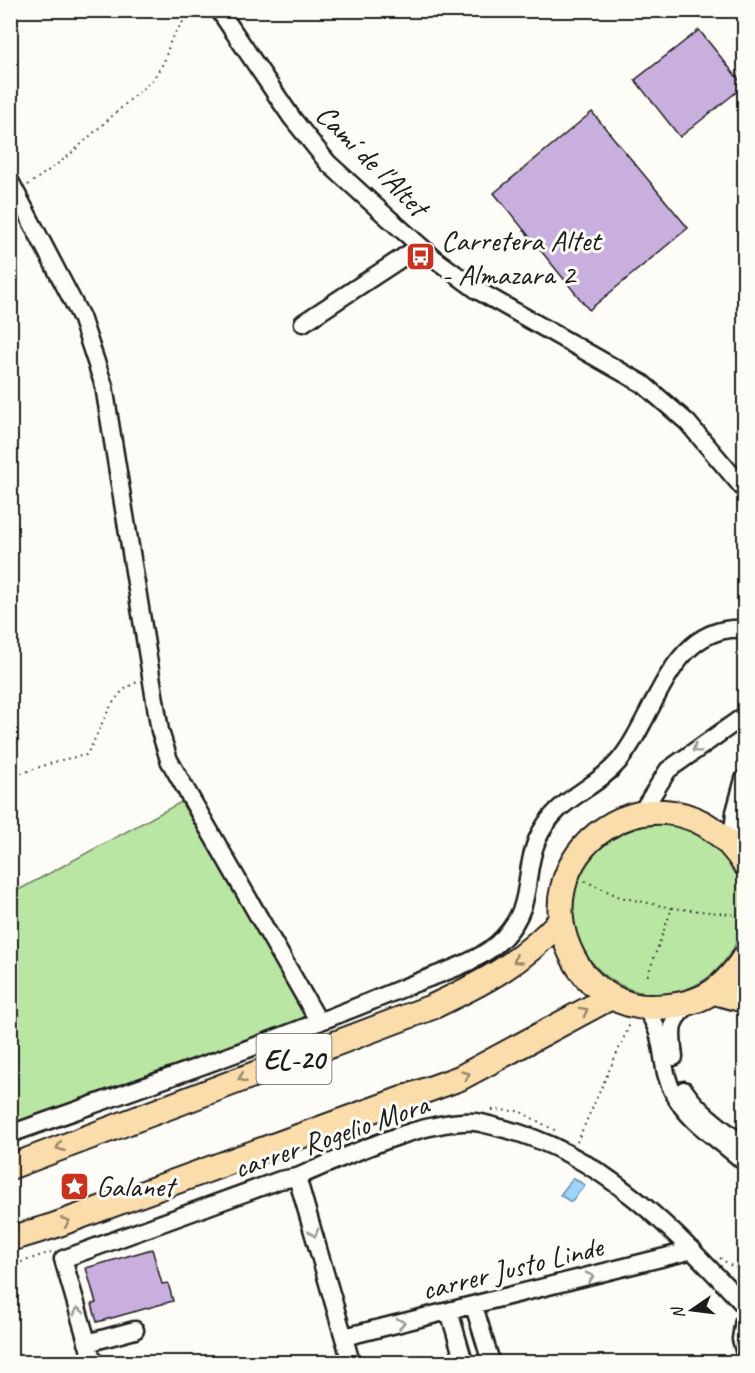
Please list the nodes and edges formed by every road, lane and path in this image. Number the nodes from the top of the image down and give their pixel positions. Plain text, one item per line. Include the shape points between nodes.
1 (191, 10) edge
2 (219, 10) edge
3 (14, 187) edge
4 (420, 246) junction
5 (303, 323) dead end
6 (744, 489) edge
7 (744, 629) edge
8 (152, 678) junction
9 (744, 716) edge
10 (10, 777) edge
11 (744, 779) edge
12 (641, 813) junction
13 (738, 854) edge
14 (584, 880) dead end
15 (672, 908) junction
16 (738, 915) dead end
17 (560, 921) junction
18 (744, 958) edge
19 (648, 977) dead end
20 (714, 992) junction
21 (611, 997) junction
22 (744, 1000) edge
23 (692, 1004) junction
24 (637, 1015) junction
25 (319, 1022) junction
26 (10, 1134) edge
27 (744, 1146) edge
28 (582, 1147) dead end
29 (744, 1162) edge
30 (10, 1167) edge
31 (297, 1177) junction
32 (10, 1239) edge
33 (693, 1250) junction
34 (716, 1255) dead end
35 (744, 1269) edge
36 (744, 1305) edge
37 (474, 1306) junction
38 (449, 1311) junction
39 (744, 1320) edge
40 (135, 1330) dead end
41 (482, 1333) junction
42 (344, 1337) junction
43 (457, 1338) junction
44 (87, 1343) junction
45 (744, 1350) edge
46 (93, 1362) edge
47 (351, 1362) edge
48 (464, 1362) edge
49 (490, 1362) edge

1 - 3 path via 171,39 164,62 153,79 67,157
2 - 4 street, Camí de l'Altet via 292,118 328,163
3 - 8 street via 81,317 104,386
4 - 5 street
4 - 6 street, Camí de l'Altet via 477,290 643,384 687,422
7 - 25 street via 711,633 690,647 665,681 619,761 554,811 537,841 518,921 502,940 480,956
8 - 10 path via 124,690 86,755
8 - 25 street via 169,760
9 -> 12 street via 668,770
11 - 13 street via 735,812
12 - 13 highway via 674,812 706,823
12 - 17 highway via 606,826 579,851 563,884
14 - 15 path via 620,897
15 - 16 path
15 - 19 path
17 - 21 highway via 569,951 586,978
17 -> 30 highway, EL-20 via 533,950 488,980 432,1007
18 - 20 highway
20 - 22 highway
20 - 23 highway
21 - 24 highway
32 -> 21 highway, EL-20 via 460,1078
23 - 24 highway
23 - 27 street via 677,1014 672,1023 681,1085 710,1120
24 - 28 path via 577,1143
24 - 29 street via 656,1022 667,1077 689,1116
25 - 26 street
31 - 33 street, carrer Rogelio Mora via 429,1127 475,1122 532,1136 582,1163 639,1200
31 -> 42 street
44 -> 31 street, carrer Rogelio Mora via 63,1259
33 - 36 street, carrer Rogelio Mora
37 -> 33 street, carrer Justo Linde
34 - 35 path
37 - 38 street, carrer Justo Linde
37 - 41 street
42 -> 38 street, carrer Justo Linde
38 - 43 street
39 - 45 street
40 - 44 street
41 - 43 street via 467,1331
41 - 49 street
42 - 47 street
43 - 48 street
44 - 46 street

